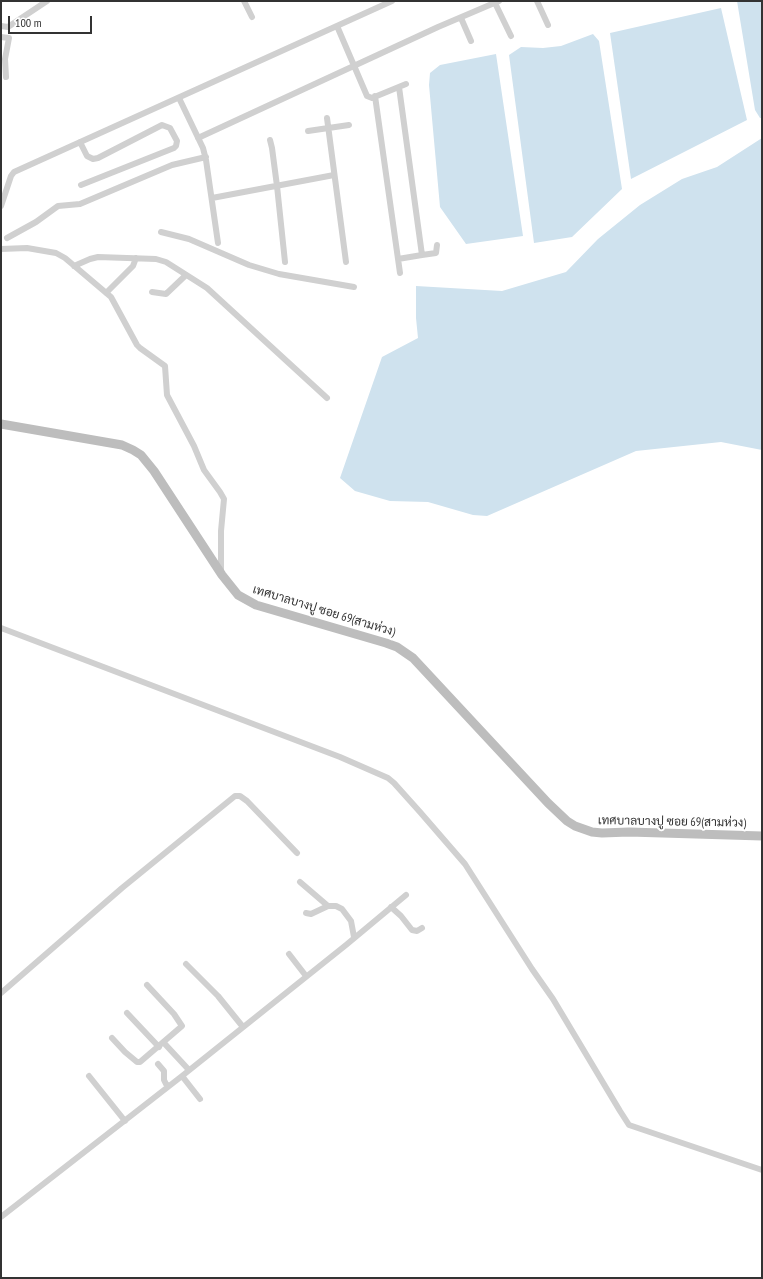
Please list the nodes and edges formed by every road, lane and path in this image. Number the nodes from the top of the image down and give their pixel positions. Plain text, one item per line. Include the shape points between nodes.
1 (47, 1) edge
2 (244, 1) edge
3 (392, 1) edge
4 (537, 1) edge
5 (497, 2) edge
6 (252, 17) dead end
7 (461, 18) junction
8 (548, 24) dead end
9 (1, 26) edge
10 (337, 26) junction
11 (511, 36) dead end
12 (1, 37) edge
13 (472, 41) dead end
14 (355, 66) junction
15 (6, 77) dead end
16 (406, 84) dead end
17 (399, 87) junction
18 (375, 96) junction
19 (179, 98) junction
20 (327, 118) dead end
21 (349, 125) dead end
22 (328, 128) junction
23 (308, 131) dead end
24 (198, 138) junction
25 (270, 140) dead end
26 (80, 142) junction
27 (206, 157) junction
28 (334, 175) junction
29 (81, 186) dead end
30 (277, 186) junction
31 (212, 198) junction
32 (1, 206) edge
33 (161, 232) dead end
34 (7, 238) dead end
35 (218, 243) dead end
36 (437, 245) dead end
37 (1, 249) edge
38 (422, 255) junction
39 (136, 258) junction
40 (398, 259) junction
41 (285, 262) dead end
42 (346, 262) dead end
43 (74, 266) junction
44 (400, 273) dead end
45 (186, 274) junction
46 (354, 287) dead end
47 (152, 292) dead end
48 (106, 293) junction
49 (327, 398) dead end
50 (1, 424) edge
51 (221, 573) junction
52 (1, 628) edge
53 (762, 836) edge
54 (297, 853) dead end
55 (300, 882) dead end
56 (406, 895) dead end
57 (328, 906) junction
58 (391, 906) junction
59 (306, 913) dead end
60 (422, 928) dead end
61 (354, 938) junction
62 (289, 954) dead end
63 (186, 964) dead end
64 (306, 976) junction
65 (147, 985) dead end
66 (1, 993) edge
67 (127, 1013) dead end
68 (243, 1027) junction
69 (112, 1038) dead end
70 (164, 1043) junction
71 (159, 1047) junction
72 (158, 1064) dead end
73 (189, 1070) junction
74 (89, 1076) dead end
75 (182, 1076) junction
76 (169, 1086) junction
77 (200, 1099) dead end
78 (125, 1121) junction
79 (762, 1170) edge
80 (1, 1218) edge

1 - 9 street via 8,27
2 - 6 street
3 - 10 street
4 - 8 street
5 - 7 street
5 - 11 street
7 - 13 street
7 - 14 street
10 - 14 street
10 - 19 street
12 - 15 street via 9,38 5,59
14 - 18 street via 367,96
14 - 24 street
16 - 17 street
17 - 18 street
17 - 38 street
18 - 40 street
19 - 24 street
19 - 26 street
20 - 22 street
21 - 22 street
22 - 23 street
22 - 28 street
24 - 27 street
25 - 30 street
26 - 29 street via 87,156 93,159 162,125 170,128 177,141 174,148
26 - 32 street via 14,172
27 - 31 street
27 - 34 street via 172,165 80,204 58,206
28 - 30 street
28 - 42 street
30 - 31 street
30 - 41 street
31 - 35 street
33 - 46 street via 190,239 249,265 279,274
36 - 38 street via 436,253
37 - 43 street via 27,248 56,253
38 - 40 street
39 - 43 street via 94,258
39 - 45 street via 163,260
39 - 48 street via 133,266
40 - 44 street
43 - 48 street
45 - 47 street via 166,294
45 - 49 street via 207,288
48 - 51 street via 113,300 140,348 165,366 167,395 204,470 222,495 224,502
50 - 51 street, เทศบาลบางปู ซอย 69(สามห่วง) via 122,445 133,450 154,471
51 - 53 street, เทศบาลบางปู ซอย 69(สามห่วง) via 238,595 256,606 398,647 413,658 548,803 575,826 602,833
52 - 79 street via 340,757 394,782 475,878 553,999 629,1125
54 - 66 street via 247,801 236,796 122,888
55 - 57 street
56 - 58 street
57 - 59 street via 310,914
57 - 61 street via 342,909 351,921
58 - 60 street via 412,930
58 - 61 street
61 - 64 street
62 - 64 street
63 - 68 street via 218,996
64 - 68 street
65 - 70 street via 182,1026
67 - 71 street
68 - 73 street
69 - 71 street via 139,1062
70 - 71 street
70 - 73 street
72 - 76 street via 164,1071 164,1080
73 - 75 street
74 - 78 street
75 - 76 street
75 - 77 street
76 - 78 street
78 - 80 street

